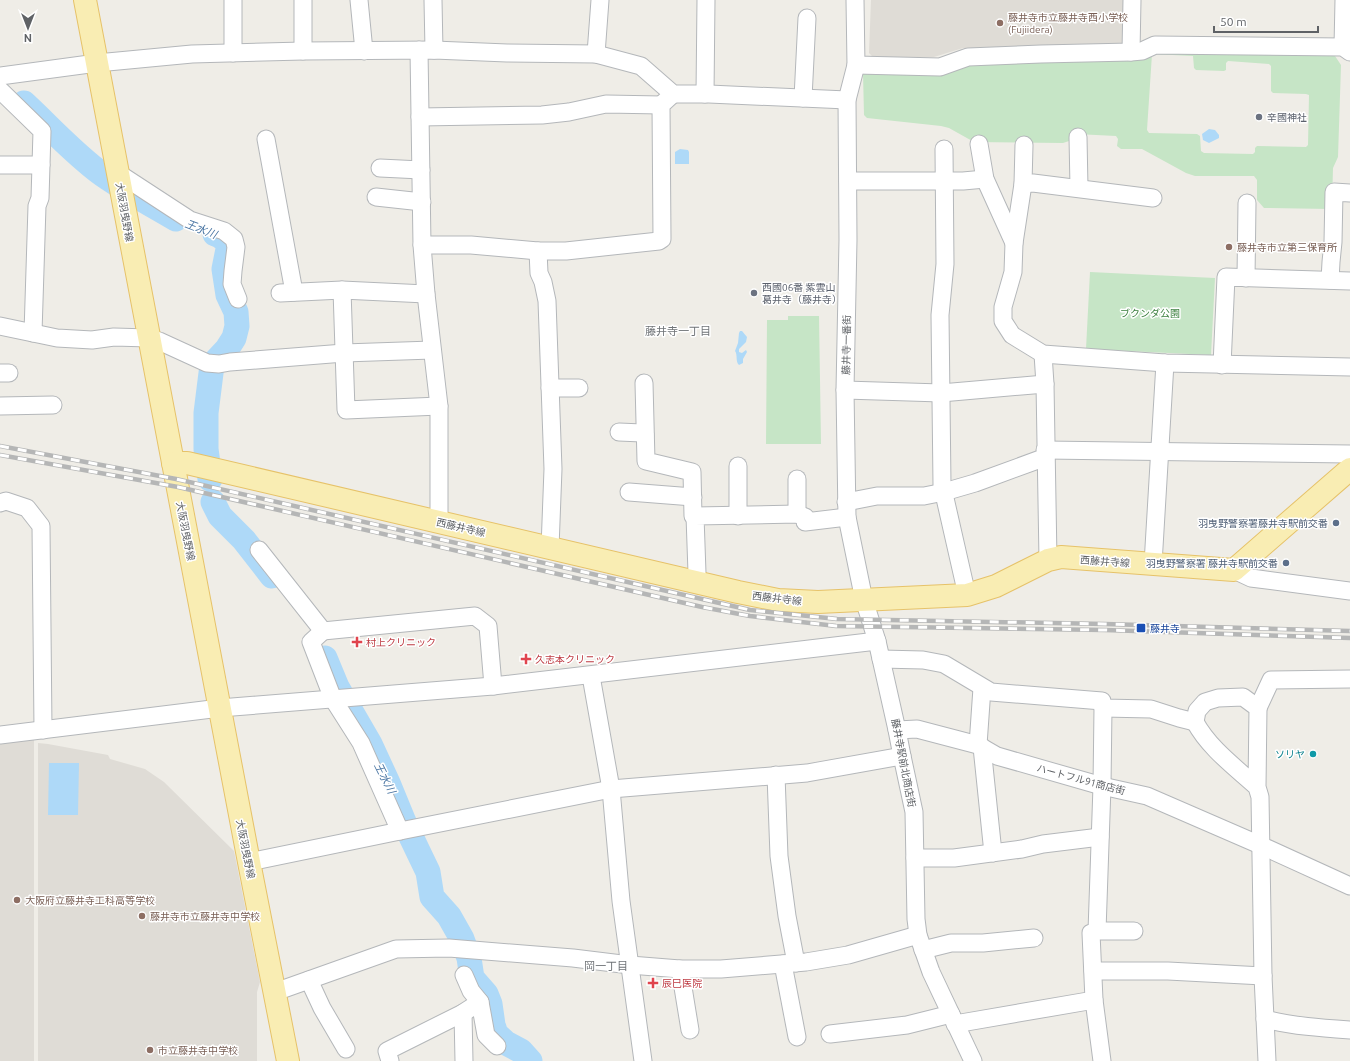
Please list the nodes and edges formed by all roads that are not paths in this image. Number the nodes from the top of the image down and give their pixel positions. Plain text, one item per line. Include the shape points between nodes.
1 (85, 0) edge
2 (233, 0) edge
3 (303, 0) edge
4 (359, 0) edge
5 (433, 0) edge
6 (600, 0) edge
7 (706, 0) edge
8 (855, 0) edge
9 (1132, 0) edge
10 (1344, 0) edge
11 (807, 18) dead end
12 (1346, 49) edge
13 (426, 50) junction
14 (303, 51) junction
15 (364, 51) junction
16 (1131, 52) junction
17 (233, 53) junction
18 (596, 54) junction
19 (97, 63) junction
20 (856, 65) junction
21 (2, 80) edge
22 (705, 94) junction
23 (804, 98) junction
24 (667, 100) junction
25 (847, 100) junction
26 (420, 117) junction
27 (1078, 137) dead end
28 (266, 139) dead end
29 (979, 144) dead end
30 (1024, 145) dead end
31 (944, 149) dead end
32 (0, 165) edge
33 (41, 165) junction
34 (380, 168) dead end
35 (421, 170) junction
36 (985, 179) junction
37 (848, 181) junction
38 (945, 181) junction
39 (120, 184) junction
40 (1024, 184) junction
41 (1079, 188) junction
42 (1350, 193) edge
43 (376, 197) dead end
44 (1153, 198) dead end
45 (422, 202) junction
46 (1247, 203) dead end
47 (1014, 243) junction
48 (422, 245) junction
49 (538, 251) junction
50 (1246, 278) junction
51 (1330, 280) junction
52 (1350, 281) edge
53 (342, 290) junction
54 (426, 294) junction
55 (238, 299) dead end
56 (0, 326) edge
57 (33, 333) junction
58 (149, 338) junction
59 (432, 350) junction
60 (344, 353) junction
61 (1043, 354) junction
62 (1165, 363) junction
63 (1222, 365) junction
64 (1350, 367) edge
65 (644, 383) dead end
66 (1045, 384) junction
67 (550, 388) junction
68 (578, 388) dead end
69 (845, 390) junction
70 (941, 393) junction
71 (53, 405) dead end
72 (0, 406) edge
73 (439, 406) junction
74 (619, 432) dead end
75 (645, 435) junction
76 (1160, 451) junction
77 (1046, 454) junction
78 (1350, 454) edge
79 (173, 463) junction
80 (738, 466) dead end
81 (1350, 470) edge
82 (797, 479) dead end
83 (629, 492) dead end
84 (944, 492) junction
85 (693, 497) junction
86 (0, 503) edge
87 (847, 510) junction
88 (797, 514) junction
89 (695, 516) junction
90 (738, 516) junction
91 (439, 522) junction
92 (550, 548) junction
93 (259, 550) dead end
94 (1048, 560) junction
95 (1153, 564) junction
96 (1234, 570) junction
97 (696, 582) junction
98 (1350, 591) edge
99 (967, 595) junction
100 (864, 600) junction
101 (324, 631) junction
102 (879, 648) junction
103 (591, 676) junction
104 (1350, 679) edge
105 (492, 686) junction
106 (982, 688) junction
107 (333, 699) junction
108 (220, 708) junction
109 (1103, 708) junction
110 (1258, 708) junction
111 (1195, 722) junction
112 (43, 730) junction
113 (898, 730) junction
114 (0, 735) edge
115 (980, 746) junction
116 (902, 756) junction
117 (776, 776) junction
118 (1102, 786) junction
119 (1257, 788) junction
120 (611, 789) junction
121 (400, 830) junction
122 (1100, 837) junction
123 (1260, 845) junction
124 (993, 853) junction
125 (915, 858) junction
126 (249, 862) junction
127 (1350, 886) edge
128 (1097, 931) junction
129 (1134, 931) dead end
130 (1034, 938) dead end
131 (920, 942) junction
132 (790, 964) junction
133 (630, 965) junction
134 (680, 969) junction
135 (1093, 971) junction
136 (464, 975) dead end
137 (1263, 976) junction
138 (309, 980) junction
139 (275, 992) junction
140 (1094, 1000) junction
141 (480, 1002) junction
142 (463, 1013) junction
143 (953, 1019) junction
144 (1265, 1019) junction
145 (690, 1030) dead end
146 (1350, 1030) edge
147 (830, 1034) dead end
148 (797, 1037) dead end
149 (497, 1046) dead end
150 (346, 1049) dead end
151 (288, 1061) edge
152 (390, 1061) edge
153 (464, 1061) edge
154 (643, 1061) edge
155 (973, 1061) edge
156 (1102, 1061) edge
157 (1267, 1061) edge

1 - 19 main road, 大阪羽曳野線
2 - 17 street
3 - 14 street
4 - 15 street
5 - 13 street
6 - 18 street
7 - 22 street
8 - 20 street, 藤井寺一番街
9 - 16 street
10 - 12 street
11 - 23 street
12 - 16 street via 1155,45 1142,51
13 - 15 street
13 - 18 street
13 - 26 street
14 - 15 street
14 - 17 street
16 - 20 street via 968,58 940,67
17 - 19 street via 192,54
18 - 24 street via 641,66
19 - 21 street
19 - 39 main road, 大阪羽曳野線
20 - 25 street, 藤井寺一番街
21 - 33 street via 42,131
22 - 23 street
22 - 24 street
23 - 25 street
24 - 26 street via 606,104 542,115
24 - 49 street via 662,239 635,244
25 - 37 street, 藤井寺一番街
26 - 35 street
27 - 41 street
28 - 53 street via 287,292
29 - 36 street
30 - 40 street
31 - 38 street
32 - 33 street
33 - 57 street via 40,198 37,206
34 - 35 street
35 - 45 street
36 - 38 street
36 - 47 street
37 - 38 street
37 - 69 street, 藤井寺一番街
38 - 70 street via 945,264 940,315
39 - 55 street via 190,220 224,231 234,239 236,247 232,284
39 - 58 main road, 大阪羽曳野線
40 - 41 street
40 - 47 street
41 - 44 street
42 - 51 street via 1334,192
43 - 45 street
45 - 48 street
46 - 50 street
47 - 61 street via 1013,272 1003,307 1003,321 1012,335
48 - 49 street via 472,245
48 - 54 street
49 - 67 street via 539,273 547,301
50 - 51 street
50 - 63 street via 1226,277
51 - 52 street
53 - 54 street
53 - 60 street
54 - 59 street
56 - 57 street
57 - 58 street via 57,338 92,340 114,337
58 - 60 street via 213,364
58 - 79 main road, 大阪羽曳野線
59 - 60 street
59 - 73 street
60 - 73 street via 346,410
61 - 62 street
61 - 66 street
62 - 63 street
62 - 76 street
63 - 64 street
65 - 75 street
66 - 70 street
66 - 77 street
67 - 68 street
67 - 92 street via 553,469
69 - 70 street
69 - 87 street, 藤井寺一番街
70 - 84 street
71 - 72 street
73 - 91 street
74 - 75 street
75 - 85 street via 646,461 692,472
76 - 77 street
76 - 78 street
76 - 95 street
77 - 84 street via 975,483
77 - 94 street
79 - 91 main road, 西藤井寺線 via 187,463
79 - 108 main road, 大阪羽曳野線
80 - 90 street
81 - 96 main road
82 - 88 street
83 - 85 street
84 - 87 street via 924,496 877,496
84 - 99 street
85 - 89 street
86 - 112 street via 6,501 28,508 41,526
87 - 88 street via 805,522 805,517
87 - 100 street, 藤井寺一番街
88 - 90 street
89 - 90 street
89 - 97 street
91 - 92 main road, 西藤井寺線
92 - 97 main road, 西藤井寺線
93 - 101 street
94 - 95 main road, 西藤井寺線 via 1061,557
94 - 99 main road, 西藤井寺線 via 996,586
95 - 96 main road, 西藤井寺線
96 - 98 street via 1250,578
97 - 100 main road, 西藤井寺線 via 778,600
99 - 100 main road, 西藤井寺線
100 - 102 street, 藤井寺駅前北商店街
101 - 105 street via 475,616 488,626
101 - 107 street via 311,642
102 - 103 street
102 - 106 street via 944,664
102 - 113 street, 藤井寺駅前北商店街
103 - 105 street
103 - 120 street
104 - 110 street via 1271,680
105 - 107 street
106 - 109 street via 991,692 1102,701
106 - 115 street
107 - 108 street
107 - 121 street via 361,743
108 - 112 street
108 - 126 main road, 大阪羽曳野線
109 - 111 street via 1151,709
109 - 118 street
110 - 111 street via 1243,697 1218,698 1205,702 1197,711
110 - 119 street
111 - 119 street via 1202,735
112 - 114 street
113 - 115 street, ハートフル91商店街 via 917,729
113 - 116 street, 藤井寺駅前北商店街
115 - 118 street, ハートフル91商店街 via 997,756
115 - 124 street
116 - 117 street
116 - 125 street, 藤井寺駅前北商店街 via 914,812
117 - 120 street
117 - 132 street via 779,856
118 - 122 street
118 - 123 street, ハートフル91商店街 via 1147,796
119 - 123 street via 1260,797
120 - 121 street
120 - 133 street via 617,872
121 - 126 street
122 - 124 street
122 - 128 street
123 - 127 street, ハートフル91商店街
123 - 137 street
124 - 125 street via 954,858
125 - 131 street, 藤井寺駅前北商店街 via 916,919
126 - 139 main road, 大阪羽曳野線
128 - 129 street
128 - 135 street via 1091,933
130 - 131 street via 983,943
131 - 132 street
131 - 143 street, 藤井寺駅前北商店街
132 - 134 street
132 - 148 street
133 - 134 street
133 - 138 street via 476,950 396,949
133 - 154 street
134 - 145 street
135 - 137 street via 1168,971
135 - 140 street
136 - 141 street via 471,991
137 - 144 street
138 - 139 street
138 - 150 street
139 - 151 main road, 大阪羽曳野線
140 - 143 street
140 - 156 street
141 - 142 street
141 - 149 street via 486,1035
142 - 152 street via 387,1051
142 - 153 street
143 - 147 street
143 - 155 street, 藤井寺駅前北商店街
144 - 146 street via 1295,1025
144 - 157 street

